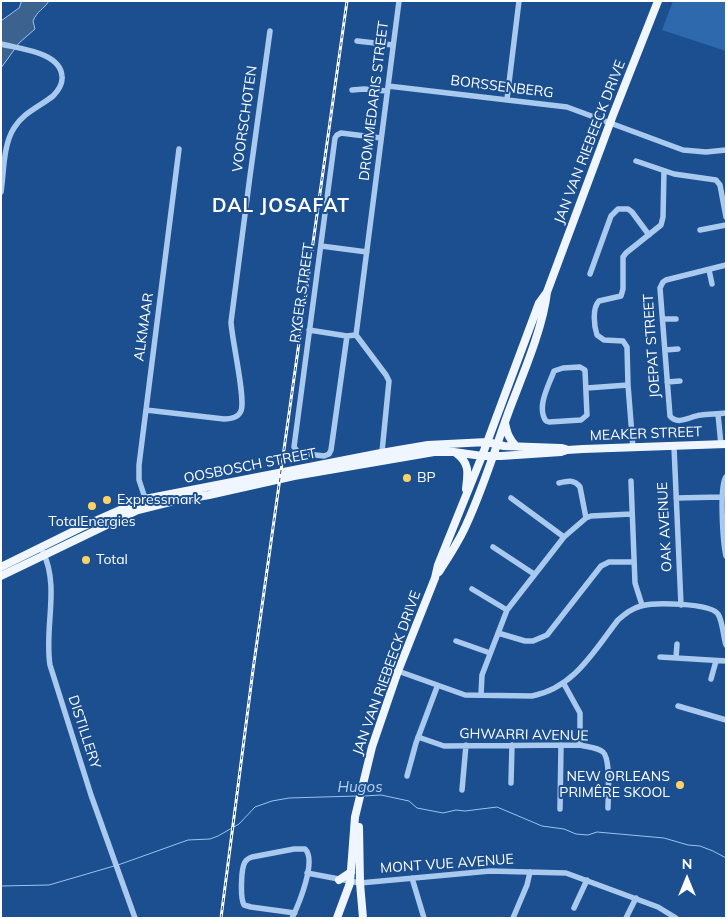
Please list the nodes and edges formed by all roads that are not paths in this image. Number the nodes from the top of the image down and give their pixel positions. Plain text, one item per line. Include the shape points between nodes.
1 (399, 1) edge
2 (520, 1) edge
3 (658, 1) edge
4 (270, 31) dead end
5 (357, 41) dead end
6 (1, 44) edge
7 (393, 45) junction
8 (388, 88) junction
9 (352, 90) dead end
10 (507, 99) junction
11 (610, 122) junction
12 (381, 138) junction
13 (179, 150) dead end
14 (726, 150) edge
15 (636, 162) dead end
16 (664, 171) junction
17 (1, 192) edge
18 (726, 217) edge
19 (726, 225) edge
20 (700, 230) dead end
21 (649, 235) junction
22 (321, 246) junction
23 (367, 252) junction
24 (726, 265) edge
25 (709, 270) junction
26 (590, 274) dead end
27 (712, 284) dead end
28 (547, 292) junction
29 (676, 318) dead end
30 (663, 319) junction
31 (309, 330) junction
32 (356, 335) junction
33 (347, 336) junction
34 (678, 349) dead end
35 (665, 350) junction
36 (680, 381) dead end
37 (667, 382) junction
38 (628, 385) junction
39 (587, 388) junction
40 (146, 410) junction
41 (726, 413) edge
42 (718, 414) junction
43 (505, 421) junction
44 (487, 442) junction
45 (497, 444) junction
46 (724, 444) edge
47 (516, 446) junction
48 (674, 447) junction
49 (633, 448) junction
50 (567, 450) junction
51 (454, 452) junction
52 (381, 453) junction
53 (482, 456) junction
54 (493, 456) junction
55 (380, 462) junction
56 (295, 473) junction
57 (725, 477) edge
58 (269, 478) junction
59 (631, 481) dead end
60 (559, 483) dead end
61 (722, 497) junction
62 (511, 498) dead end
63 (676, 498) junction
64 (145, 499) junction
65 (148, 508) junction
66 (631, 514) junction
67 (458, 518) junction
68 (586, 518) junction
69 (564, 537) junction
70 (493, 547) dead end
71 (43, 552) junction
72 (726, 556) edge
73 (633, 562) junction
74 (1, 567) edge
75 (534, 574) junction
76 (1, 576) edge
77 (435, 578) junction
78 (472, 590) dead end
79 (642, 605) junction
80 (681, 605) junction
81 (507, 610) junction
82 (498, 633) junction
83 (456, 640) dead end
84 (677, 644) dead end
85 (726, 645) edge
86 (490, 653) junction
87 (660, 657) dead end
88 (676, 658) junction
89 (716, 661) junction
90 (726, 661) edge
91 (398, 671) junction
92 (711, 679) dead end
93 (564, 684) junction
94 (437, 687) junction
95 (482, 695) junction
96 (678, 706) dead end
97 (726, 720) edge
98 (418, 737) junction
99 (466, 745) junction
100 (512, 745) junction
101 (560, 745) junction
102 (580, 745) junction
103 (407, 776) dead end
104 (511, 783) dead end
105 (462, 790) dead end
106 (359, 804) junction
107 (608, 808) dead end
108 (560, 809) dead end
109 (351, 872) junction
110 (530, 872) junction
111 (307, 873) junction
112 (412, 878) junction
113 (339, 880) junction
114 (587, 880) junction
115 (350, 882) junction
116 (360, 883) junction
117 (636, 898) junction
118 (574, 908) dead end
119 (293, 915) edge
120 (134, 918) edge
121 (337, 918) edge
122 (363, 918) edge
123 (424, 918) edge
124 (513, 918) edge
125 (626, 918) edge
126 (676, 918) edge

1 - 7 street, DROMMEDARIS STREET
2 - 10 street
3 - 11 main road, JAN VAN RIEBEECK DRIVE
4 - 40 street, VOORSCHOTEN via 232,322 241,411 234,418 224,419
5 - 7 street
6 - 17 street via 54,60 60,67 63,80 56,93 25,114 12,130
7 - 8 street, DROMMEDARIS STREET
8 - 9 street, BORSSENBERG
8 - 10 street, BORSSENBERG
8 - 12 street, DROMMEDARIS STREET
10 - 11 street, BORSSENBERG via 567,107
11 - 14 street, BORSSENBERG via 683,150
11 - 28 main road, JAN VAN RIEBEECK DRIVE
12 - 22 street, RYGER STREET via 337,134
12 - 23 street, DROMMEDARIS STREET
13 - 40 street, ALKMAAR
15 - 16 street
16 - 18 street via 716,180 720,185
16 - 21 street via 663,221
19 - 20 street
21 - 26 street via 628,209 618,209
21 - 38 street via 623,257 621,296 596,305 597,335 604,340 619,339 625,343
22 - 23 street
22 - 31 street, RYGER STREET
23 - 32 street, DROMMEDARIS STREET
24 - 25 street, JOEPAT STREET
25 - 27 street
25 - 30 street, JOEPAT STREET via 663,282 660,288
28 - 43 main road, JAN VAN RIEBEECK DRIVE via 527,362
28 - 44 main road, JAN VAN RIEBEECK DRIVE via 539,303
29 - 30 street
30 - 35 street, JOEPAT STREET
31 - 33 street
31 - 33 street, RYGER STREET via 294,447 296,451 324,456 331,450
32 - 33 street
32 - 52 street via 389,381
34 - 35 street
35 - 37 street, JOEPAT STREET
36 - 37 street
37 - 42 street, JOEPAT STREET via 672,419
38 - 39 street
38 - 49 street
39 - 39 street via 587,415 584,419 549,422 544,419 543,402 556,369 583,368
40 - 64 street, ALKMAAR via 139,473
41 - 42 street, JOEPAT STREET
42 - 46 street
43 - 45 main road, JAN VAN RIEBEECK DRIVE
43 - 47 main road via 507,433
44 - 45 main road, MEAKER STREET
44 - 52 main road, OOSBOSCH STREET via 447,443
44 - 53 main road, JAN VAN RIEBEECK DRIVE
45 - 47 main road, MEAKER STREET
45 - 54 main road, JAN VAN RIEBEECK DRIVE
46 - 48 main road, MEAKER STREET
47 - 50 main road, MEAKER STREET
48 - 49 main road, MEAKER STREET
48 - 63 street, OAK AVENUE
49 - 50 main road, MEAKER STREET
50 - 54 main road, MEAKER STREET
51 - 53 main road, OOSBOSCH STREET
51 - 55 main road, OOSBOSCH STREET via 434,452
51 - 67 main road via 465,461 468,470
52 - 55 street
52 - 56 main road, OOSBOSCH STREET
53 - 54 main road, MEAKER STREET
53 - 67 main road, JAN VAN RIEBEECK DRIVE
54 - 77 main road, JAN VAN RIEBEECK DRIVE via 467,523
55 - 56 main road, OOSBOSCH STREET
56 - 58 main road, OOSBOSCH STREET
57 - 61 street
58 - 64 main road, OOSBOSCH STREET
58 - 65 main road, OOSBOSCH STREET
59 - 66 street
60 - 68 street via 571,481 578,484
61 - 63 street
61 - 72 street
62 - 69 street
63 - 80 street, OAK AVENUE
64 - 65 street, ALKMAAR
64 - 71 main road, OOSBOSCH STREET via 91,523
65 - 71 main road, OOSBOSCH STREET
66 - 68 street
66 - 73 street
67 - 77 main road, JAN VAN RIEBEECK DRIVE
68 - 69 street
69 - 75 street
70 - 75 street
71 - 74 main road, OOSBOSCH STREET
71 - 76 main road, OOSBOSCH STREET
71 - 120 street, DISTILLERY via 51,579 50,665
73 - 79 street
73 - 82 street via 609,562 601,566 553,629 540,639 525,641
75 - 81 street
77 - 91 main road, JAN VAN RIEBEECK DRIVE
78 - 81 street
79 - 80 street
79 - 93 street via 618,620
80 - 85 street via 706,607 718,614
81 - 82 street
82 - 86 street
83 - 86 street
84 - 88 street
86 - 95 street via 482,675
87 - 88 street
88 - 89 street
89 - 90 street
89 - 92 street
91 - 94 street
91 - 106 main road, JAN VAN RIEBEECK DRIVE via 378,728
93 - 95 street via 532,696
93 - 102 street via 580,712
94 - 95 street via 458,694
94 - 98 street
96 - 97 street
98 - 99 street, GHWARRI AVENUE via 440,746
98 - 103 street
99 - 100 street, GHWARRI AVENUE
99 - 105 street
100 - 101 street, GHWARRI AVENUE
100 - 104 street
101 - 102 street, GHWARRI AVENUE
101 - 108 street
102 - 107 street, GHWARRI AVENUE via 599,750 606,756
106 - 109 main road, JAN VAN RIEBEECK DRIVE
106 - 116 main road, JAN VAN RIEBEECK DRIVE
109 - 113 main road
109 - 115 main road, JAN VAN RIEBEECK DRIVE
110 - 112 street, MONT VUE AVENUE via 490,871
110 - 114 street, MONT VUE AVENUE via 566,873
110 - 124 street
111 - 113 street, MONT VUE AVENUE
111 - 119 street
111 - 119 street via 309,855 300,848 252,857 245,862 241,897 244,905
112 - 116 street, MONT VUE AVENUE
112 - 123 street
113 - 115 street, MONT VUE AVENUE
114 - 117 street, MONT VUE AVENUE
114 - 118 street
115 - 116 street, MONT VUE AVENUE
115 - 121 main road, JAN VAN RIEBEECK DRIVE
116 - 122 main road, JAN VAN RIEBEECK DRIVE
117 - 125 street
117 - 126 street, MONT VUE AVENUE

